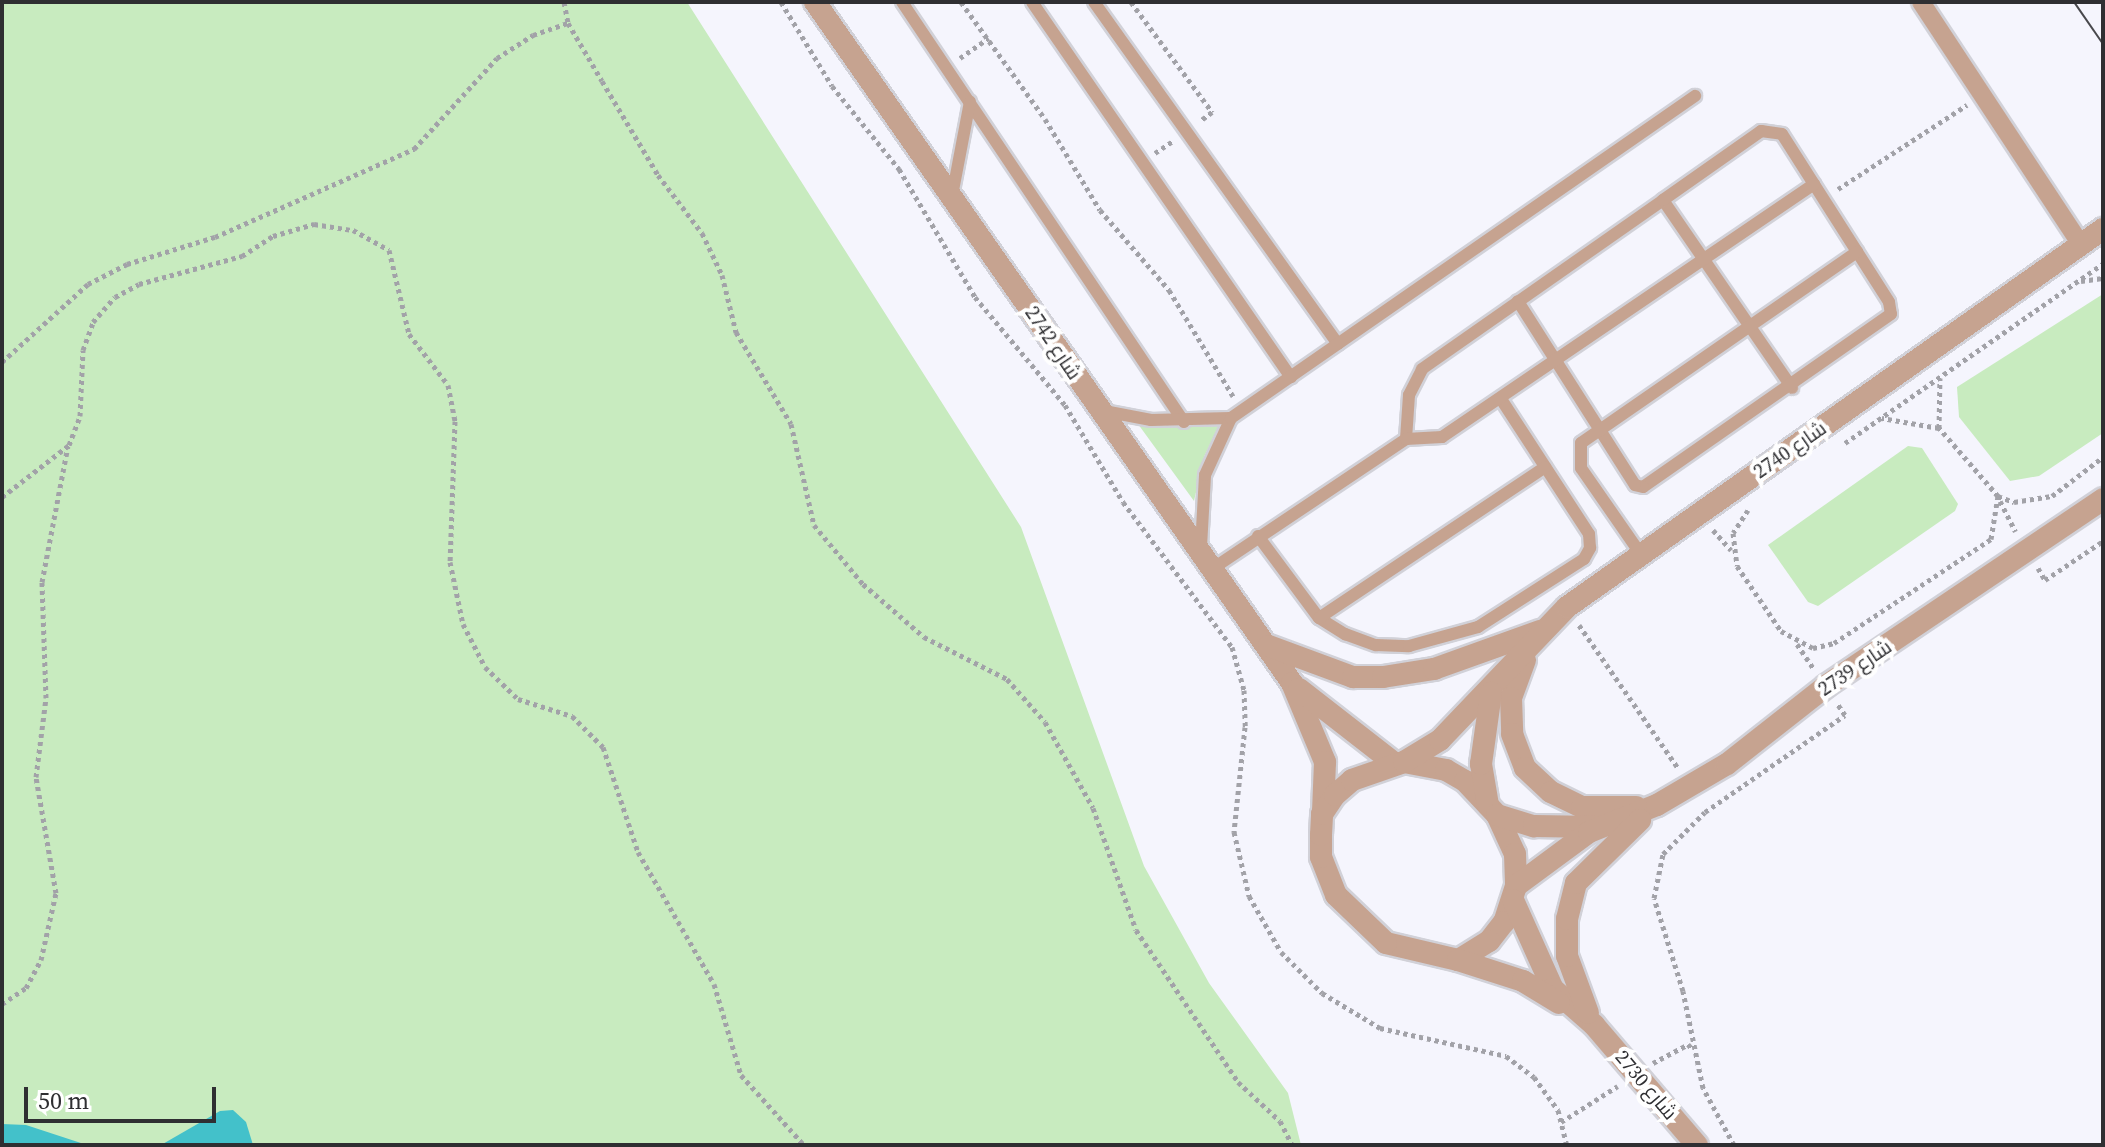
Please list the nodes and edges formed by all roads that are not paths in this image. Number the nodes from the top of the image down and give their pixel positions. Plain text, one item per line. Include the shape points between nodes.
1 (815, 2) edge
2 (1032, 2) edge
3 (1094, 2) edge
4 (1921, 2) edge
5 (902, 3) edge
6 (1695, 96) dead end
7 (970, 102) junction
8 (1814, 184) junction
9 (952, 196) junction
10 (1663, 200) junction
11 (2103, 229) edge
12 (2081, 245) junction
13 (1857, 252) junction
14 (1705, 260) junction
15 (1518, 301) junction
16 (1749, 325) junction
17 (1338, 344) junction
18 (1557, 362) junction
19 (1291, 377) junction
20 (1792, 388) junction
21 (1501, 399) junction
22 (1098, 410) junction
23 (1236, 415) junction
24 (1184, 422) junction
25 (1599, 429) junction
26 (1406, 439) junction
27 (1545, 467) junction
28 (2103, 499) edge
29 (1258, 536) junction
30 (1640, 553) junction
31 (1207, 564) junction
32 (1319, 618) junction
33 (1541, 631) junction
34 (1269, 646) junction
35 (1292, 683) junction
36 (1492, 688) junction
37 (1399, 763) junction
38 (1657, 805) junction
39 (1492, 810) junction
40 (1322, 814) junction
41 (1603, 827) junction
42 (1515, 893) junction
43 (1458, 960) junction
44 (1594, 1025) junction
45 (1697, 1145) edge

1 - 9 street, شارع 2742
2 - 19 lane
3 - 17 lane
4 - 12 street
5 - 7 lane
6 - 17 lane
7 - 9 lane
7 - 24 lane
8 - 10 lane via 1782,134 1773,129 1761,131
8 - 13 lane
8 - 14 lane
9 - 22 street, شارع 2742
10 - 14 lane
10 - 15 lane
11 - 12 street, شارع 2740
12 - 30 street, شارع 2740
13 - 16 lane
13 - 20 lane via 1891,314
14 - 16 lane
14 - 18 lane
15 - 18 lane
15 - 26 lane via 1422,369 1409,395
16 - 20 lane
16 - 25 lane
17 - 19 lane
18 - 21 lane
18 - 25 lane
19 - 23 lane
20 - 25 lane via 1643,487 1635,485
21 - 26 lane via 1442,437
21 - 27 lane
22 - 24 lane
22 - 31 street, شارع 2742
23 - 24 lane
23 - 31 lane via 1205,475 1199,517
25 - 30 lane via 1581,443 1581,468
26 - 29 lane
27 - 32 lane
27 - 32 lane via 1589,534 1584,559 1478,627 1409,646 1376,645
28 - 38 street, شارع 2739 via 1826,686 1691,787
29 - 31 lane
29 - 32 lane
30 - 33 street, شارع 2740
31 - 34 street, شارع 2742
33 - 34 street via 1434,669 1383,677 1353,677
33 - 36 street, شارع 2740
33 - 38 street via 1511,698 1512,734 1525,768 1551,792 1582,807
34 - 35 street, شارع 2742
35 - 37 street, شارع 2742
35 - 40 street, شارع 2742 via 1325,762
36 - 37 street, شارع 2740 via 1455,729
36 - 39 street via 1481,764
37 - 39 street via 1446,770
37 - 40 street via 1352,780
38 - 41 street, شارع 2739
38 - 44 street via 1597,857 1576,883 1567,919 1567,956 1576,992
39 - 41 street, شارع 2739 via 1534,826
39 - 42 street via 1515,854
40 - 43 street via 1321,857 1336,895 1362,925 1386,943
41 - 42 street, شارع 2739
42 - 43 street via 1489,941
42 - 44 street, شارع 2730 via 1553,989
43 - 44 street, شارع 2730 via 1523,981
44 - 45 street, شارع 2730

